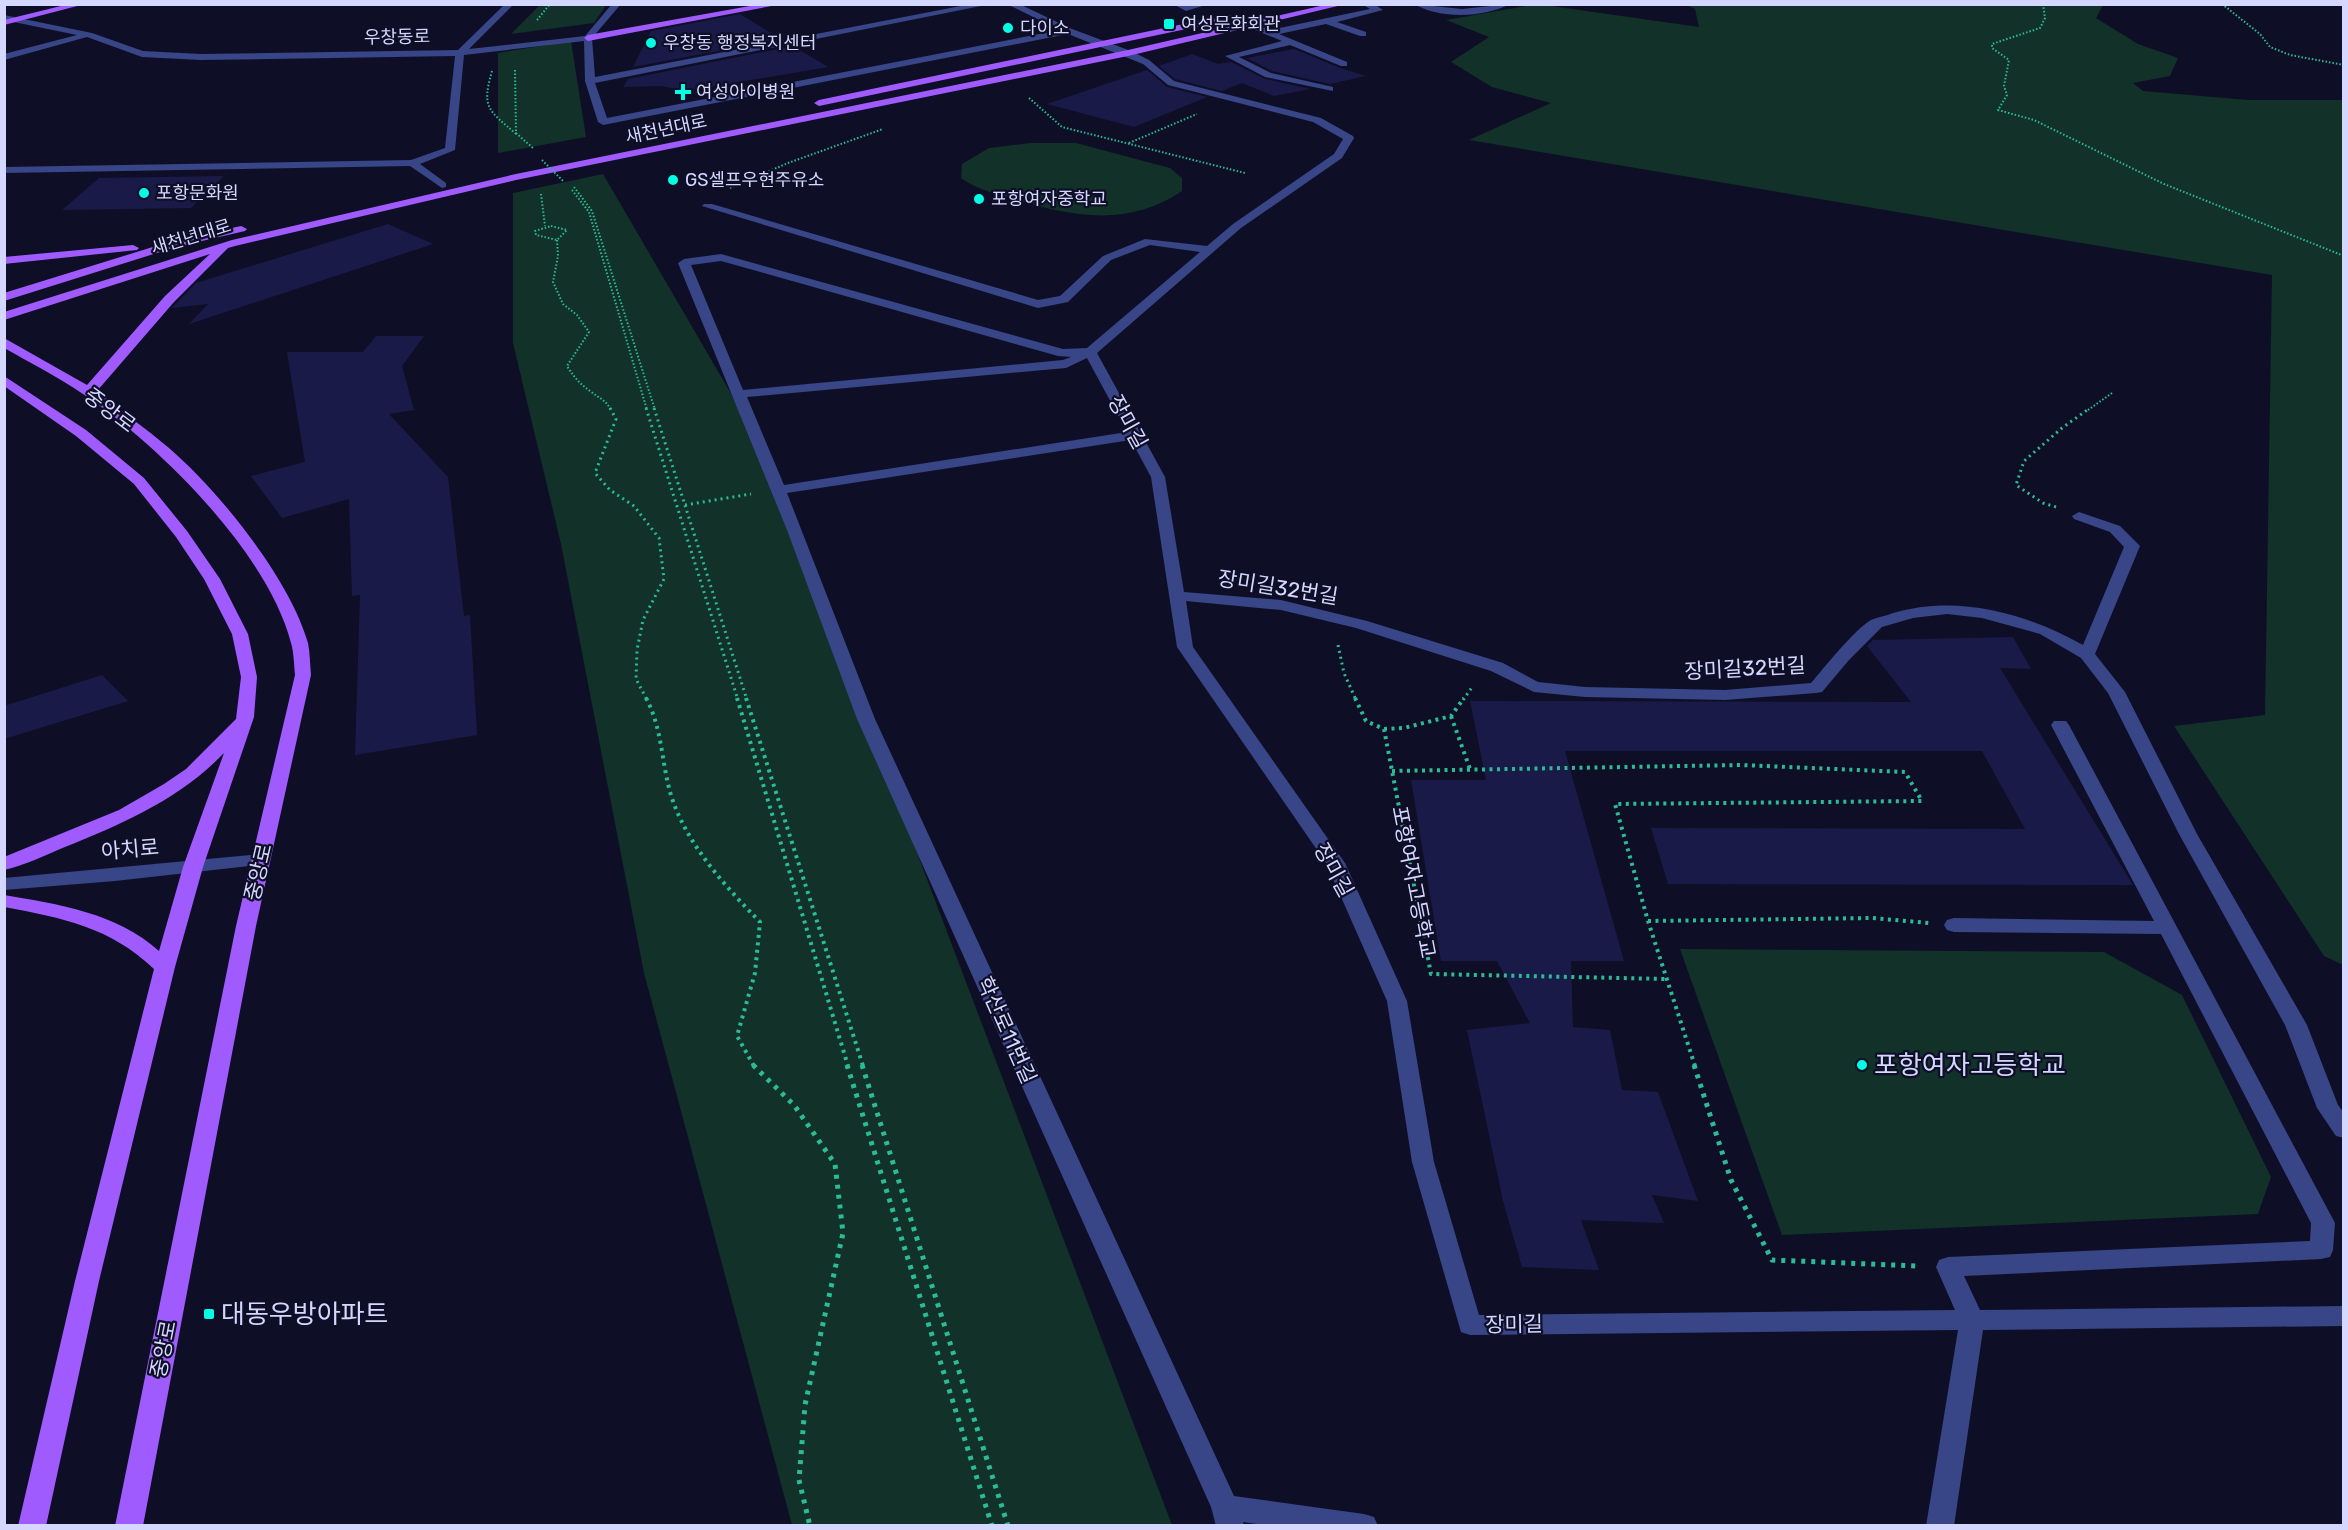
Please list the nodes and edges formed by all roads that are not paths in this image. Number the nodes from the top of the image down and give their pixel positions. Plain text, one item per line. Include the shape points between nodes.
1 (81, 4) edge
2 (510, 4) edge
3 (617, 4) edge
4 (778, 4) edge
5 (987, 4) edge
6 (1011, 4) edge
7 (1205, 4) edge
8 (1293, 4) edge
9 (1342, 4) edge
10 (1366, 4) edge
11 (1418, 4) edge
12 (1506, 4) edge
13 (1182, 6) edge
14 (4, 17) edge
15 (1251, 17) junction
16 (18, 20) junction
17 (1327, 21) junction
18 (4, 23) edge
19 (1069, 31) junction
20 (1270, 33) junction
21 (1363, 34) dead end
22 (89, 35) junction
23 (588, 38) junction
24 (1103, 42) junction
25 (1291, 42) junction
26 (460, 53) junction
27 (1128, 53) junction
28 (4, 57) edge
29 (1344, 64) dead end
30 (590, 81) junction
31 (1329, 89) dead end
32 (805, 106) dead end
33 (759, 116) dead end
34 (412, 163) junction
35 (4, 170) edge
36 (442, 185) junction
37 (376, 198) dead end
38 (708, 206) road end
39 (250, 226) dead end
40 (232, 243) junction
41 (173, 244) junction
42 (1209, 250) junction
43 (4, 261) edge
44 (4, 297) edge
45 (4, 316) edge
46 (4, 342) edge
47 (1090, 352) junction
48 (4, 380) edge
49 (4, 390) edge
50 (89, 392) junction
51 (739, 394) junction
52 (44, 406) junction
53 (1135, 435) junction
54 (779, 490) junction
55 (2079, 516) road end
56 (1177, 596) junction
57 (2087, 654) junction
58 (245, 717) junction
59 (2060, 725) dead end
60 (261, 860) junction
61 (4, 864) edge
62 (194, 867) junction
63 (4, 884) edge
64 (4, 901) edge
65 (1954, 925) road end
66 (2166, 928) junction
67 (165, 967) junction
68 (2336, 1108) edge
69 (2343, 1130) edge
70 (2343, 1316) edge
71 (1972, 1320) junction
72 (1227, 1516) edge
73 (32, 1526) edge
74 (129, 1526) edge
75 (1364, 1526) edge
76 (1940, 1526) edge

1 - 16 main road
2 - 26 street
3 - 23 street
4 - 23 main road, 우창동로
5 - 30 street
6 - 19 street
7 - 13 street
8 - 15 main road, 새천년대로
9 - 15 main road, 새천년대로
10 - 17 street via 1379,10
11 - 12 street via 1455,13
14 - 16 street, 우창동로
15 - 20 street
15 - 24 main road, 새천년대로 via 1231,17
15 - 27 main road, 새천년대로
16 - 18 main road
16 - 22 street, 우창동로
17 - 20 street
17 - 21 street
19 - 24 street
19 - 30 street via 603,122
20 - 25 street
22 - 26 street, 우창동로 via 142,54 201,57
22 - 28 street
23 - 26 street, 우창동로
23 - 30 street
24 - 27 street
24 - 32 main road, 새천년대로
25 - 29 street
25 - 31 street via 1230,56 1268,75
26 - 34 street via 450,150
27 - 40 main road, 새천년대로 via 516,177
27 - 42 street via 1171,83 1317,120 1349,138 1338,156
33 - 36 main road, 새천년대로
34 - 35 street
34 - 36 street
36 - 37 main road, 새천년대로
38 - 42 street via 1038,304 1064,299 1107,258 1149,241
39 - 41 main road, 새천년대로
40 - 45 main road, 새천년대로
40 - 50 main road via 207,262 150,320
41 - 43 main road
41 - 44 main road, 새천년대로
42 - 47 street
46 - 50 main road, 중앙로
47 - 51 street via 1066,364
47 - 51 street, 학산로11번길 via 1063,353 721,256 684,263
47 - 53 street, 장미길
48 - 52 main road, 중앙로
49 - 52 main road
50 - 60 main road, 중앙로 via 165,452 219,507 260,561 291,618 300,645 303,675
51 - 54 street, 학산로11번길
52 - 58 main road, 중앙로 via 139,481 183,534 240,634 249,677
53 - 54 street
53 - 56 street, 장미길 via 1158,477
54 - 72 street, 학산로11번길 via 866,719
55 - 57 street via 2115,529 2132,546
56 - 57 street, 장미길32번길 via 1281,605 1432,645 1497,667 1534,687 1585,692 1725,695 1816,688 1876,624 1911,613 1947,609 1983,613 2046,631
56 - 71 street, 장미길 via 1185,647 1335,863 1397,1001 1423,1162 1470,1324
57 - 68 street via 2116,692 2188,834 2296,1025
58 - 61 main road via 193,772 158,798
58 - 62 main road, 중앙로
59 - 66 street
60 - 62 street, 아치로
60 - 74 main road, 중앙로
62 - 63 street, 아치로
62 - 67 main road, 중앙로
64 - 67 main road via 57,910 104,927 136,942
65 - 66 street
66 - 71 street via 2323,1223 2321,1250 1948,1267
67 - 73 main road, 중앙로 via 87,1281
68 - 69 street
70 - 71 street
71 - 76 street
72 - 75 street

